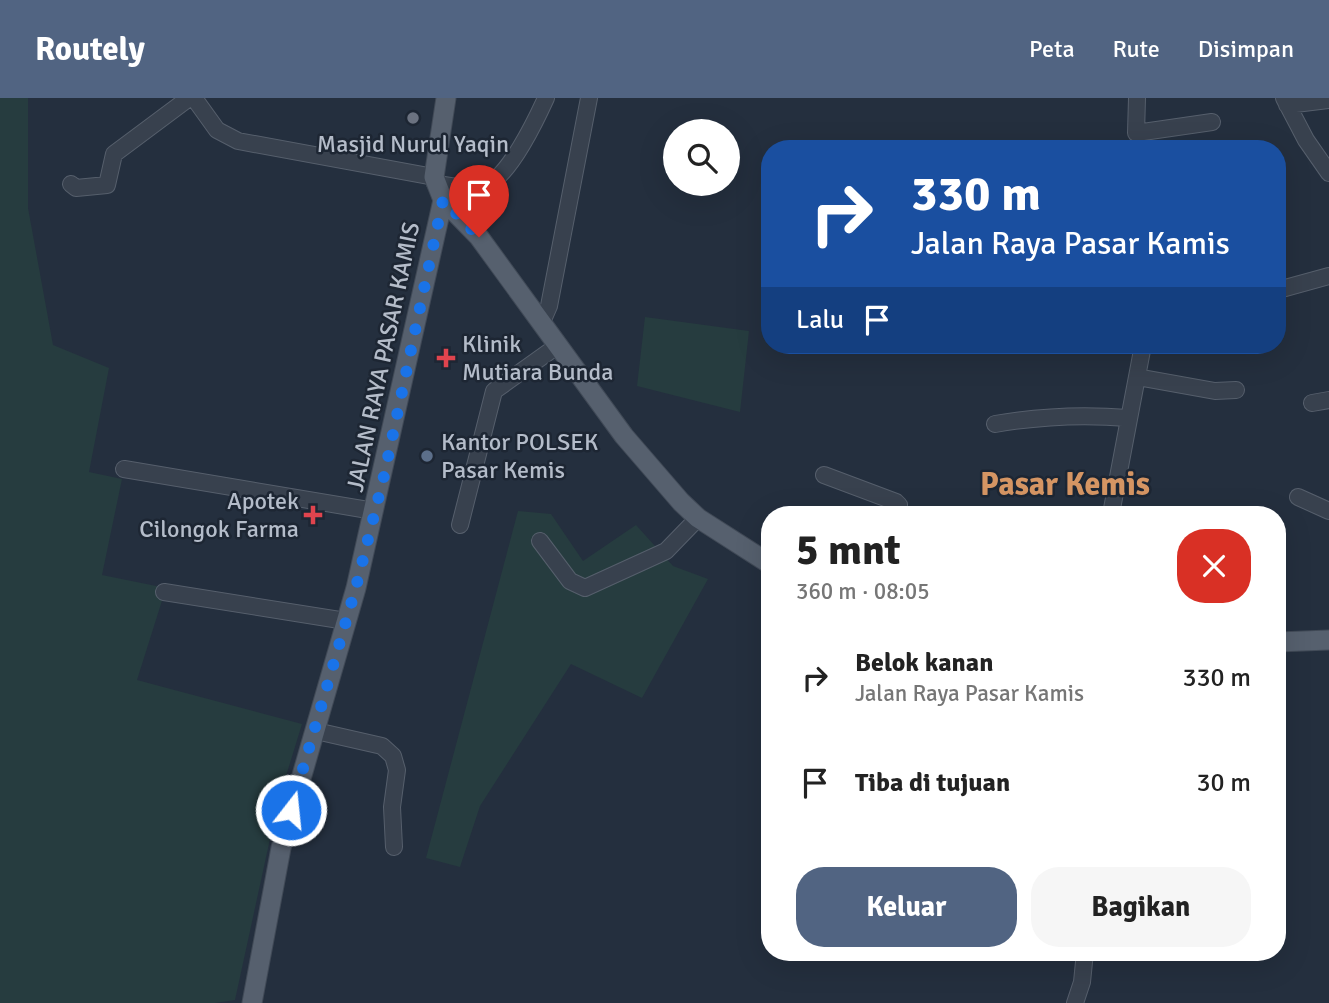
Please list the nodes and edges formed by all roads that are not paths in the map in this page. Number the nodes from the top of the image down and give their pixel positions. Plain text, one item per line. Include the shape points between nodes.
1 (191, 98) edge
2 (446, 98) edge
3 (547, 98) edge
4 (589, 98) edge
5 (1137, 98) edge
6 (1329, 100) edge
7 (1286, 101) edge
8 (1212, 122) dead end
9 (1136, 140) edge
10 (1140, 140) edge
11 (1329, 173) edge
12 (71, 184) dead end
13 (437, 187) junction
14 (1329, 276) edge
15 (1286, 288) edge
16 (542, 323) junction
17 (556, 346) junction
18 (1141, 354) edge
19 (1137, 377) junction
20 (1236, 390) dead end
21 (1329, 400) edge
22 (1312, 403) dead end
23 (1128, 418) junction
24 (995, 424) dead end
25 (124, 469) dead end
26 (824, 475) dead end
27 (1298, 497) dead end
28 (899, 506) edge
29 (1112, 506) edge
30 (374, 511) junction
31 (1329, 511) edge
32 (698, 518) junction
33 (460, 525) dead end
34 (540, 541) dead end
35 (761, 558) edge
36 (164, 592) dead end
37 (346, 621) junction
38 (1329, 640) edge
39 (1286, 642) edge
40 (316, 731) junction
41 (394, 846) dead end
42 (1084, 961) edge
43 (252, 1003) edge
44 (1075, 1003) edge

1 - 12 street via 114,154 107,185 76,188
1 - 13 street via 217,130 238,141
2 - 13 main road via 435,151
3 - 13 street via 511,162 493,181 476,187
4 - 16 street
5 - 9 street
6 - 7 street
7 - 11 street
8 - 10 street
13 - 16 main road, JALAN RAYA PASAR KAMIS
13 - 30 main road, JALAN RAYA PASAR KAMIS
14 - 15 street
16 - 17 main road, JALAN RAYA PASAR KAMIS
17 - 32 main road, JALAN RAYA PASAR KAMIS via 624,436
17 - 33 street via 494,391
18 - 19 street
19 - 20 street via 1215,391
19 - 23 street
21 - 22 street
23 - 24 street via 1070,414
23 - 29 street
25 - 30 street
26 - 28 street
27 - 31 street
30 - 37 main road, JALAN RAYA PASAR KAMIS
32 - 34 street via 666,551 585,588 570,581
32 - 35 main road, JALAN RAYA PASAR KAMIS
36 - 37 street
37 - 40 main road, JALAN RAYA PASAR KAMIS
38 - 39 main road
40 - 41 street via 382,746 393,756 397,771 392,807
40 - 43 main road, JALAN RAYA PASAR KAMIS via 281,848
42 - 44 street

